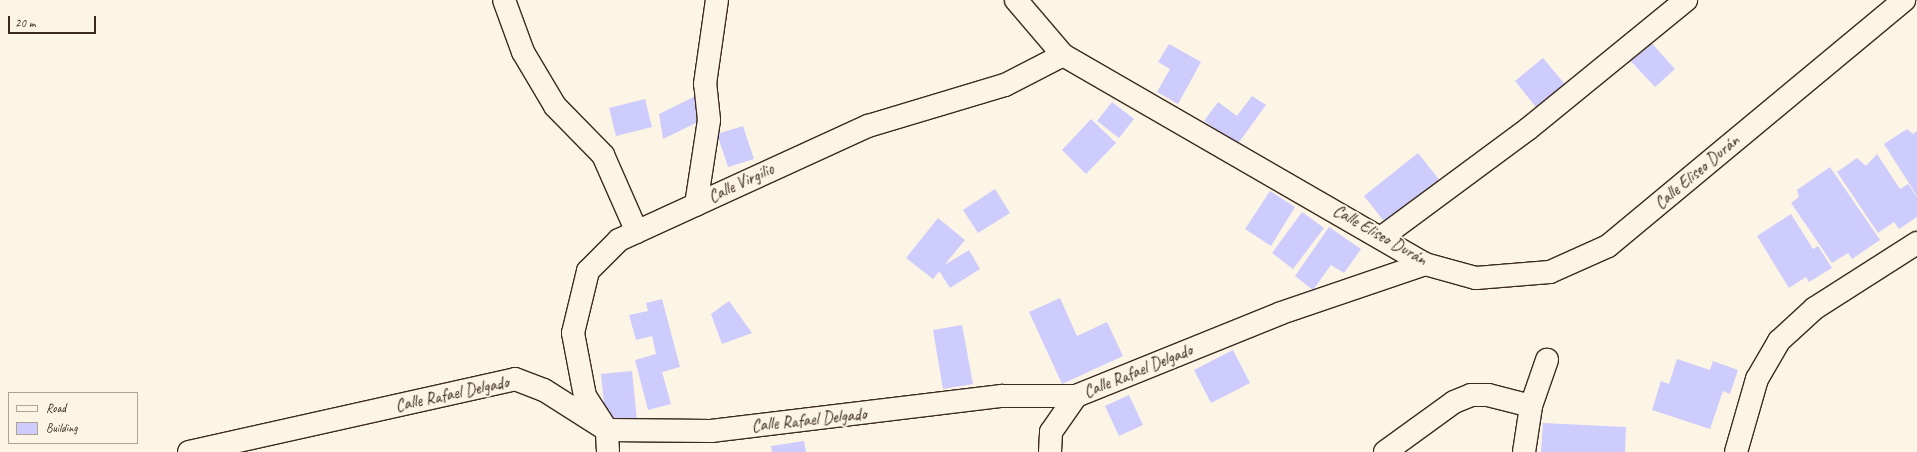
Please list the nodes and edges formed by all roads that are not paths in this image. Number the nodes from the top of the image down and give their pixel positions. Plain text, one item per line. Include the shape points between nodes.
1 (504, 0) edge
2 (717, 0) edge
3 (1016, 0) edge
4 (1686, 0) edge
5 (1904, 0) edge
6 (1063, 54) junction
7 (696, 205) junction
8 (637, 232) junction
9 (1382, 237) junction
10 (1917, 243) edge
11 (1425, 264) junction
12 (1547, 360) dead end
13 (1076, 396) junction
14 (1531, 406) junction
15 (607, 430) junction
16 (188, 452) edge
17 (608, 452) edge
18 (1050, 452) edge
19 (1385, 452) edge
20 (1524, 452) edge
21 (1736, 452) edge

1 - 8 street via 523,52 555,106 603,155
2 - 7 street via 706,84 709,120
3 - 6 street, Calle Eliseo Durán
4 - 9 street via 1528,129
5 - 11 street, Calle Eliseo Durán via 1608,246 1550,272 1476,278
6 - 7 street, Calle Virgilio via 1004,85 868,126
6 - 9 street, Calle Eliseo Durán
7 - 8 street, Calle Virgilio
8 - 15 street, Calle Virgilio via 619,240 588,271 573,333 585,396
9 - 11 street, Calle Eliseo Durán
10 - 21 street via 1815,308 1779,341 1757,379
11 - 13 street, Calle Rafael Delgado via 1280,313
12 - 14 street
13 - 15 street, Calle Rafael Delgado via 1002,396 712,431
13 - 18 street via 1051,432
14 - 19 street via 1488,395 1471,395 1454,402
14 - 20 street
15 - 16 street, Calle Rafael Delgado via 544,390 514,379
15 - 17 street

